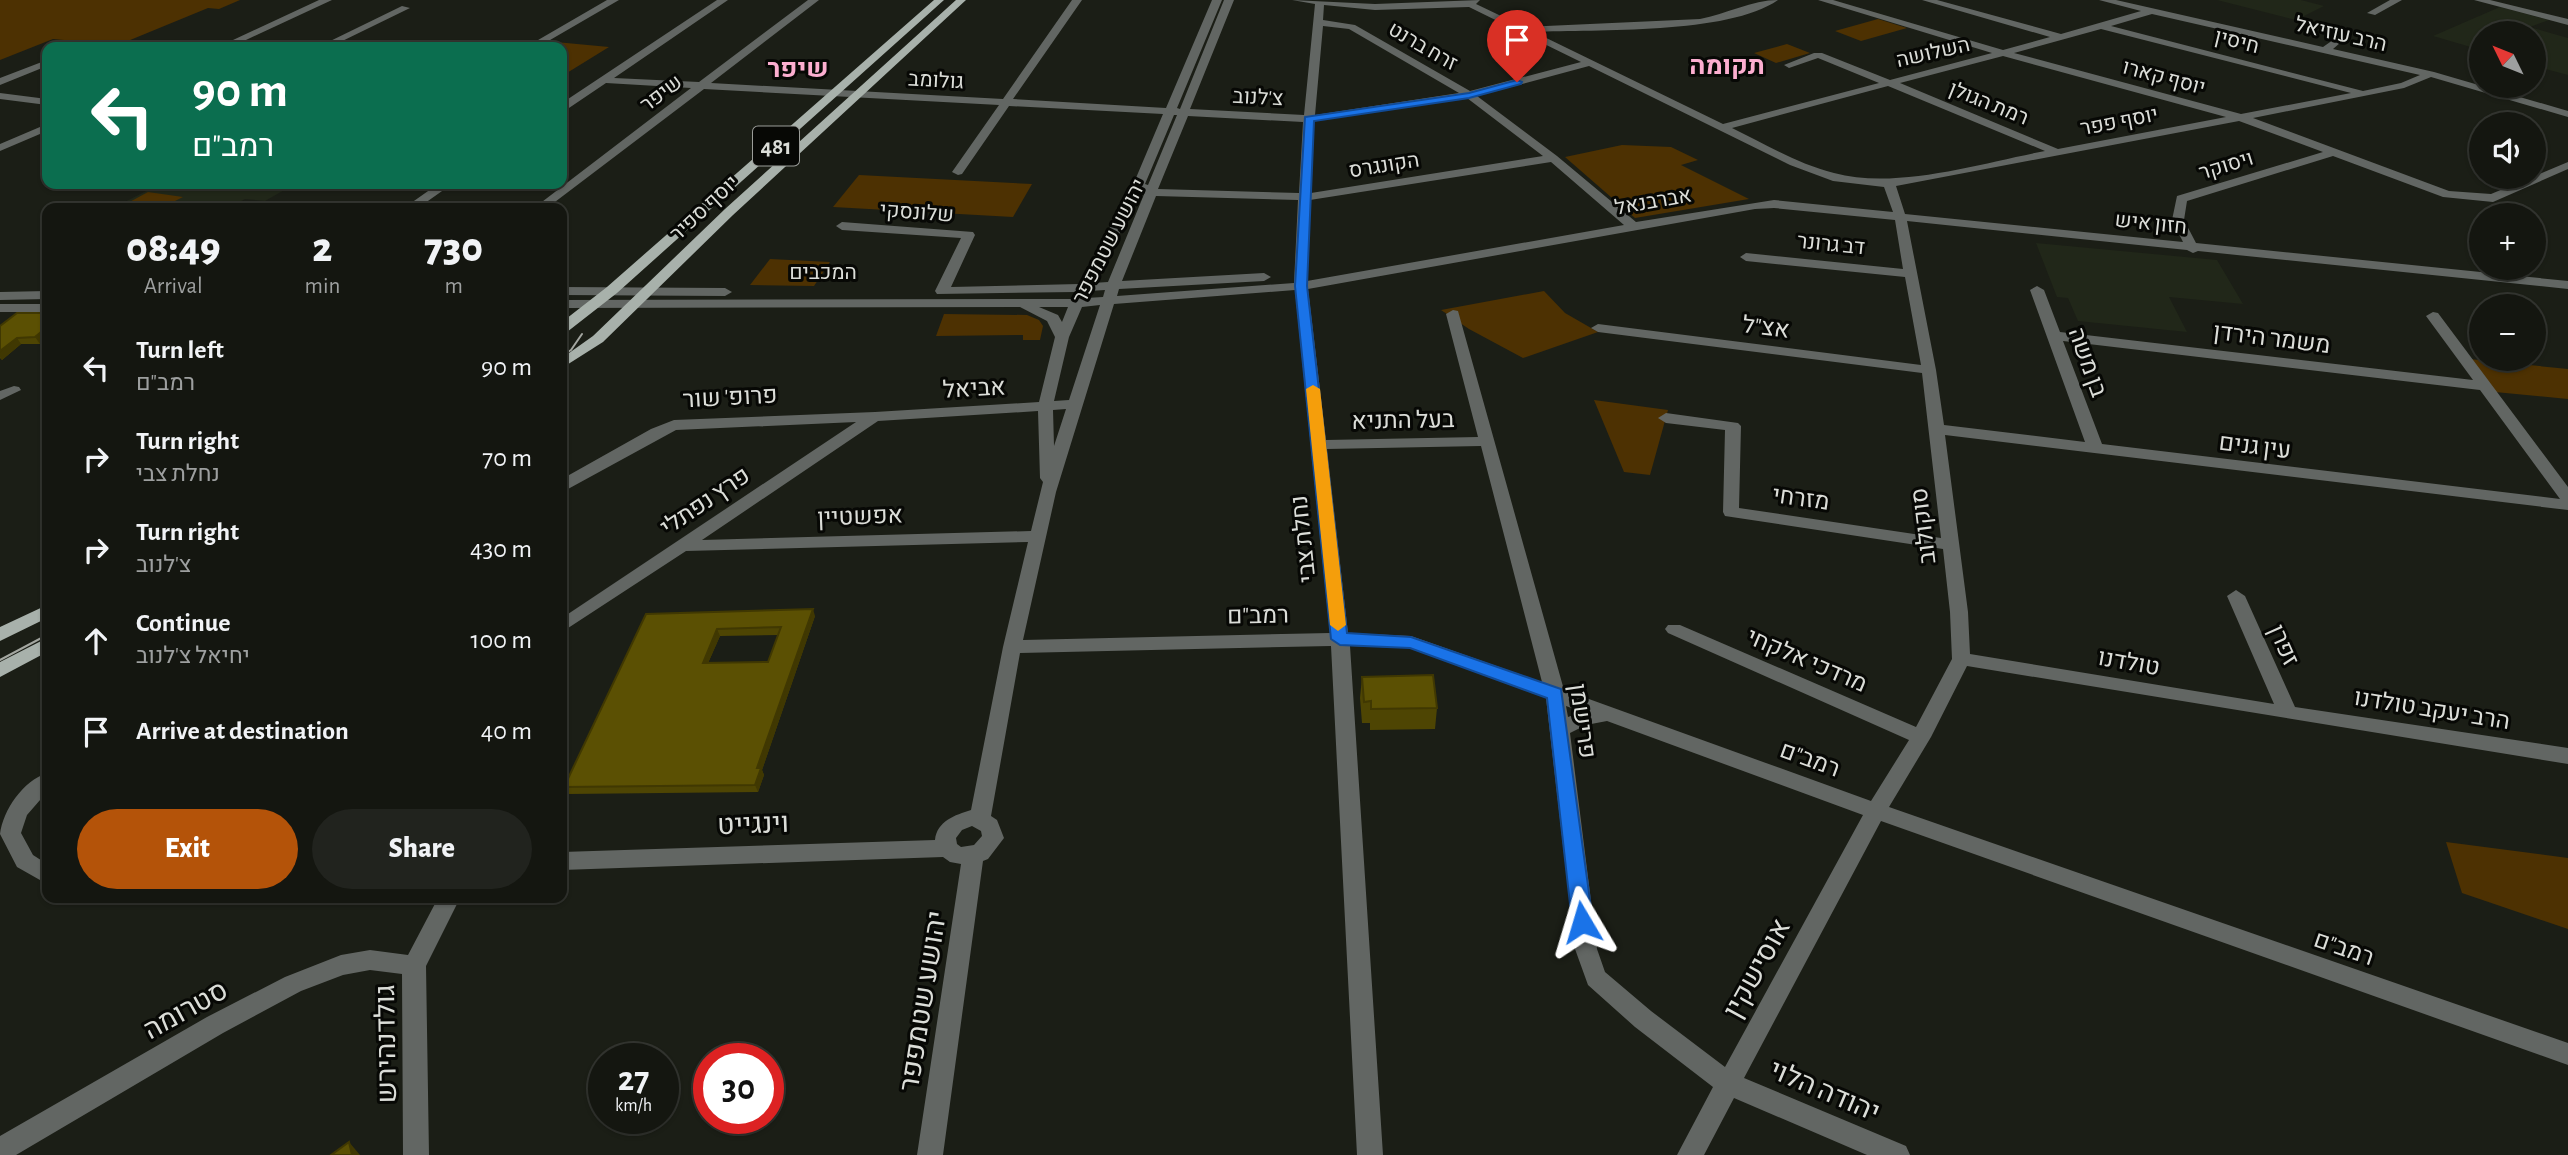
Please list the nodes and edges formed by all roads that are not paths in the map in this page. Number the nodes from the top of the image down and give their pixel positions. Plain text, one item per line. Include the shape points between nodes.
1 (327, 0) edge
2 (341, 0) edge
3 (612, 0) edge
4 (723, 0) edge
5 (814, 0) edge
6 (939, 0) edge
7 (961, 0) edge
8 (1077, 0) edge
9 (1217, 0) edge
10 (1229, 0) edge
11 (1297, 0) edge
12 (1386, 0) edge
13 (1773, 0) edge
14 (1823, 0) edge
15 (1927, 0) edge
16 (2104, 0) edge
17 (2397, 0) edge
18 (2479, 0) edge
19 (1320, 2) junction
20 (1472, 2) edge
21 (1396, 7) junction
22 (405, 8) dead end
23 (2151, 11) junction
24 (2372, 13) dead end
25 (1318, 22) junction
26 (2568, 22) edge
27 (2100, 26) junction
28 (1524, 29) junction
29 (2343, 36) dead end
30 (2061, 37) junction
31 (234, 42) edge
32 (251, 42) edge
33 (334, 42) edge
34 (540, 42) edge
35 (2325, 50) junction
36 (2006, 54) junction
37 (1590, 63) junction
38 (42, 65) edge
39 (1789, 65) dead end
40 (2430, 74) junction
41 (603, 80) junction
42 (0, 82) edge
43 (1886, 83) junction
44 (701, 86) junction
45 (836, 93) junction
46 (859, 94) junction
47 (2364, 94) junction
48 (1469, 95) junction
49 (0, 96) edge
50 (42, 101) edge
51 (1008, 103) junction
52 (567, 105) edge
53 (1169, 113) junction
54 (1186, 113) junction
55 (2568, 114) edge
56 (2239, 117) junction
57 (1309, 119) junction
58 (1723, 127) junction
59 (42, 129) edge
60 (42, 138) edge
61 (0, 148) edge
62 (2056, 152) junction
63 (2334, 152) junction
64 (0, 157) edge
65 (1553, 158) junction
66 (2568, 164) edge
67 (958, 172) dead end
68 (1889, 184) junction
69 (1139, 185) junction
70 (567, 188) edge
71 (438, 189) edge
72 (565, 189) edge
73 (1153, 192) junction
74 (1307, 197) junction
75 (418, 203) edge
76 (547, 203) edge
77 (1900, 216) junction
78 (842, 226) dead end
79 (1633, 226) junction
80 (2193, 248) junction
81 (1746, 257) dead end
82 (2398, 268) junction
83 (1912, 274) junction
84 (2568, 277) edge
85 (1301, 280) junction
86 (2568, 285) edge
87 (1113, 286) junction
88 (1084, 287) junction
89 (612, 290) junction
90 (647, 290) junction
91 (2036, 290) dead end
92 (567, 291) edge
93 (942, 291) junction
94 (42, 295) edge
95 (0, 296) edge
96 (1107, 301) junction
97 (567, 303) edge
98 (597, 303) junction
99 (1010, 303) junction
100 (1077, 303) junction
101 (631, 304) junction
102 (0, 308) edge
103 (42, 308) edge
104 (1453, 314) dead end
105 (2433, 316) dead end
106 (567, 325) edge
107 (1598, 328) dead end
108 (2056, 336) junction
109 (1062, 337) junction
110 (567, 361) edge
111 (1929, 370) junction
112 (2483, 386) junction
113 (1075, 404) junction
114 (1045, 407) junction
115 (875, 417) junction
116 (1666, 418) dead end
117 (1936, 429) junction
118 (1488, 441) junction
119 (1320, 445) junction
120 (2096, 450) junction
121 (567, 483) edge
122 (1048, 492) junction
123 (2568, 498) edge
124 (2568, 505) edge
125 (1038, 536) junction
126 (1950, 545) junction
127 (682, 546) junction
128 (2236, 596) dead end
129 (42, 614) edge
130 (567, 623) edge
131 (1674, 629) dead end
132 (0, 635) edge
133 (1340, 639) junction
134 (42, 647) edge
135 (1012, 647) junction
136 (1961, 659) junction
137 (1546, 662) junction
138 (0, 670) edge
139 (1506, 676) junction
140 (1555, 694) junction
141 (2288, 713) junction
142 (1610, 714) junction
143 (1559, 731) junction
144 (1921, 737) junction
145 (2568, 756) edge
146 (42, 786) edge
147 (1876, 811) junction
148 (980, 820) junction
149 (947, 848) junction
150 (974, 855) junction
151 (567, 861) edge
152 (42, 872) edge
153 (446, 903) edge
154 (414, 966) junction
155 (2568, 1054) edge
156 (1727, 1083) junction
157 (0, 1150) edge
158 (416, 1155) edge
159 (930, 1155) edge
160 (1370, 1155) edge
161 (1690, 1155) edge
162 (1898, 1155) edge

1 - 31 street
2 - 32 street
3 - 34 street
4 - 41 street
5 - 44 street, שיפר
6 - 45 main road, יוסף ספיר / 481
7 - 46 main road, יוסף ספיר / 481
8 - 51 street
9 - 53 street, יהושע שטמפפר
10 - 54 street, יהושע שטמפפר
11 - 19 street
12 - 21 street
13 - 28 street via 1700,22
14 - 36 street, יוסף קארו
15 - 30 street
16 - 23 street, הרב עוזיאל
17 - 24 street
18 - 26 street
19 - 21 street
19 - 25 street, נחלת צבי
20 - 21 street
20 - 28 street, יוסף פפר
22 - 33 street
23 - 27 street, השלושה
23 - 35 street, הרב עוזיאל
25 - 48 street, זרח ברנט via 1352,27
25 - 57 street, נחלת צבי
27 - 30 street, השלושה
27 - 47 street, חיסין
28 - 37 street, יוסף פפר
29 - 35 street
30 - 36 street, השלושה
35 - 40 street, הרב עוזיאל
36 - 43 street, השלושה
36 - 56 street, יוסף קארו
37 - 48 street, צ'לנוב
37 - 58 street, יוסף פפר
38 - 42 street
39 - 43 street, רמת הגולן via 1818,55
40 - 47 street, יוסף פפר
40 - 55 street, הרב עוזיאל
41 - 44 street, גולומב
41 - 52 street
43 - 58 street, השלושה
43 - 62 street, רמת הגולן
44 - 45 street, גולומב
44 - 70 street, שיפר
45 - 46 street, גולומב
45 - 89 main road, יוסף ספיר / 481
46 - 51 street, גולומב
46 - 90 main road, יוסף ספיר / 481
47 - 56 street, יוסף פפר
48 - 57 street, צ'לנוב
48 - 65 street, זרח ברנט
49 - 50 street
51 - 53 street, גולומב
51 - 67 street
53 - 54 street, צ'לנוב
53 - 69 street, יהושע שטמפפר
54 - 57 street, צ'לנוב
54 - 73 street, יהושע שטמפפר
56 - 62 street, יוסף פפר
56 - 63 street, יוסף קארו
57 - 74 street, נחלת צבי
58 - 68 street, יוסף פפר via 1811,170
59 - 61 street
60 - 64 street
62 - 68 street, יוסף פפר
63 - 66 street, יוסף קארו via 2447,194 2493,198
63 - 80 street, ויסוקר via 2181,199 2178,220
65 - 74 street, הקונגרס
65 - 79 street, זרח ברנט
68 - 77 street
69 - 73 street, הקונגרס
69 - 88 street, יהושע שטמפפר
71 - 75 street
72 - 76 street, שיפר
73 - 74 street, הקונגרס
73 - 87 street, יהושע שטמפפר
74 - 85 street, נחלת צבי
77 - 79 street, אברבנאל via 1755,205
77 - 80 street, חזון איש
77 - 83 street, סוקולוב
78 - 93 street, שלונסקי via 969,235
79 - 85 street, אברבנאל
80 - 82 street, חזון איש
81 - 83 street, דב גרונר
82 - 84 street, חזון איש
82 - 86 street, חזון איש
83 - 111 street, סוקולוב
85 - 87 street, אברבנאל
85 - 96 street, אברבנאל
85 - 119 street, נחלת צבי
87 - 88 street, אברבנאל
87 - 96 street, יהושע שטמפפר
88 - 93 street, המכבים
88 - 100 street, יהושע שטמפפר
89 - 90 street, המכבים
89 - 92 street, המכבים
89 - 98 main road, 481
90 - 93 street, המכבים
90 - 101 main road, יוסף ספיר / 481
91 - 108 street, בן משה
94 - 95 street
96 - 100 street, אברבנאל
96 - 113 street, יהושע שטמפפר
97 - 98 street, המכבים
98 - 101 street, המכבים
98 - 106 main road, 481
99 - 100 street, המכבים
99 - 101 street, המכבים
99 - 109 street via 1047,313
100 - 109 street, יהושע שטמפפר
101 - 110 main road, 481 via 598,339
102 - 103 street
104 - 118 street, פרישמן
105 - 112 street
107 - 111 street, אצ"ל
108 - 112 street, משמר הירדן
108 - 120 street, בן משה
109 - 114 street, יהושע שטמפפר
111 - 117 street, סוקולוב
112 - 123 street
113 - 114 street, אביאל
113 - 122 street, יהושע שטמפפר
114 - 115 street, אביאל
114 - 122 street, יהושע שטמפפר
115 - 121 street, פרופ' שור via 674,425
115 - 127 street, פרץ נפתלי
116 - 126 street, מזרחי via 1732,426 1731,512
117 - 120 street, עין גנים
117 - 126 street, סוקולוב
118 - 119 street, בעל התניא
118 - 137 street, פרישמן
119 - 133 street, נחלת צבי
120 - 124 street, עין גנים
122 - 125 street, יהושע שטמפפר
125 - 127 street, אפשטיין
125 - 135 street, יהושע שטמפפר
126 - 136 street, סוקולוב
127 - 130 street, פרץ נפתלי
128 - 141 street, זפרן
129 - 132 main road
131 - 144 street, מרדכי אלקחי
133 - 135 street, רמב"ם
133 - 139 street, רמב"ם via 1411,642
133 - 160 street, נחלת צבי
134 - 138 main road
135 - 148 street, יהושע שטמפפר
136 - 141 street, טולדנו
136 - 144 street
137 - 139 street via 1524,677
137 - 140 street, פרישמן
139 - 140 street, רמב"ם
140 - 142 street, רמב"ם
140 - 143 street, פרישמן
141 - 145 street, הרב יעקב טולדנו
142 - 143 street via 1569,723
142 - 147 street, רמב"ם
143 - 156 street, פרישמן via 1586,949 1596,978
144 - 147 street
146 - 152 street via 22,804 10,833 25,861
147 - 155 street, רמב"ם
147 - 156 street, אוסישקין
148 - 149 street via 955,824 945,836
148 - 150 street via 990,826 993,838 986,849
149 - 150 street via 958,856
149 - 151 street, וינגייט
150 - 159 street, יהושע שטמפפר
153 - 154 street, גולדנהירש
154 - 157 street, סטרומה via 370,960 341,965 293,984
154 - 158 street, גולדנהירש
156 - 161 street, אוסישקין
156 - 162 street, יהודה הלוי

